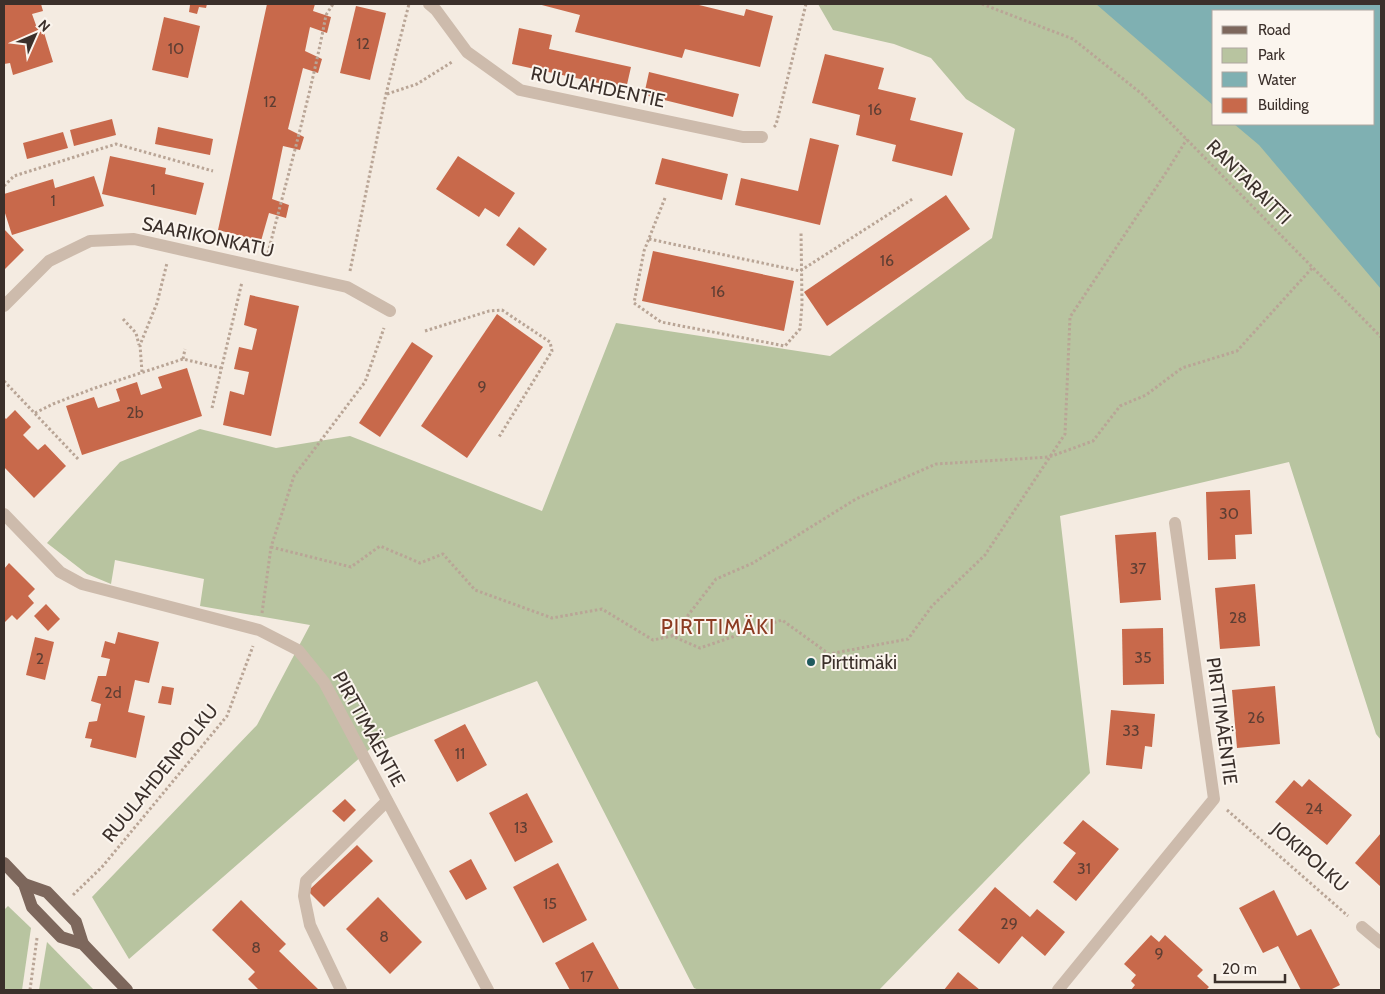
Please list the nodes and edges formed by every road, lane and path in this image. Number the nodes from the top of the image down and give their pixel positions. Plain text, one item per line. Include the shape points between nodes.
1 (333, 4) edge
2 (409, 4) edge
3 (428, 4) edge
4 (806, 4) edge
5 (982, 4) edge
6 (468, 52) junction
7 (386, 94) junction
8 (762, 137) joint
9 (1187, 139) junction
10 (213, 171) dead end
11 (4, 186) edge
12 (665, 198) dead end
13 (914, 198) dead end
14 (801, 231) dead end
15 (649, 239) junction
16 (170, 247) junction
17 (247, 264) junction
18 (1314, 267) junction
19 (264, 268) junction
20 (800, 271) junction
21 (347, 287) junction
22 (4, 306) edge
23 (390, 311) joint
24 (123, 319) dead end
25 (425, 331) dead end
26 (1381, 337) edge
27 (140, 345) junction
28 (184, 349) dead end
29 (183, 359) junction
30 (221, 368) junction
31 (142, 372) junction
32 (4, 380) edge
33 (212, 408) dead end
34 (35, 413) junction
35 (499, 437) dead end
36 (1050, 457) junction
37 (79, 460) dead end
38 (4, 514) edge
39 (1175, 523) dead end
40 (271, 547) junction
41 (259, 630) junction
42 (672, 636) junction
43 (1214, 799) junction
44 (388, 801) junction
45 (4, 863) edge
46 (24, 884) junction
47 (61, 907) junction
48 (48, 923) junction
49 (1362, 928) joint
50 (1381, 943) edge
51 (83, 944) junction
52 (30, 990) edge
53 (127, 990) edge
54 (341, 990) edge
55 (488, 990) edge
56 (1058, 990) edge

1 - 19 path via 326,15 296,149
2 - 7 path
3 - 6 street, RUULAHDENTIE
4 - 8 path via 776,125
5 - 9 path, RANTARAITTI via 1073,39 1142,94
6 - 7 path via 417,84
6 - 8 street, RUULAHDENTIE via 520,90 743,137
7 - 21 path
9 - 18 path, RANTARAITTI
9 - 36 path via 1070,317 1065,434
10 - 11 path via 116,144 14,176
12 - 15 path
13 - 20 path
14 - 20 path
15 - 20 path
15 - 20 path via 634,303 661,322 785,346 800,329
16 - 17 street, SAARIKONKATU
16 - 22 street, SAARIKONKATU via 134,239 90,241 49,261
16 - 27 path via 157,302
17 - 19 street, SAARIKONKATU
17 - 30 path
18 - 26 path, RANTARAITTI
18 - 36 path via 1237,351 1182,368 1146,394 1120,406 1093,441
19 - 21 street, SAARIKONKATU
21 - 23 street, SAARIKONKATU
23 - 40 path, RUULAHDENPOLKU via 365,382 294,476
24 - 27 path via 136,334
25 - 35 path via 502,310 550,342 552,351
27 - 31 path
28 - 29 path
29 - 30 path
29 - 31 path
30 - 33 path
31 - 34 path
32 - 34 path
34 - 37 path
36 - 42 path via 936,464 856,499 753,564 716,579
36 - 42 path via 984,555 932,606 908,639 829,654 782,620 700,648
38 - 41 street, PIRTTIMÄENTIE via 60,572 87,586
39 - 43 street, PIRTTIMÄENTIE
40 - 41 path, RUULAHDENPOLKU
40 - 42 path via 351,568 380,546 420,563 443,554 475,590 552,618 602,609 653,640
41 - 44 street, PIRTTIMÄENTIE via 298,650 324,682
41 - 47 path, RUULAHDENPOLKU via 226,716 102,866
43 - 49 path, JOKIPOLKU
43 - 56 street, PIRTTIMÄENTIE
44 - 54 street via 306,881 304,896 310,924
44 - 55 street, PIRTTIMÄENTIE
45 - 46 main road
46 - 47 main road via 47,892
46 - 48 main road via 32,907
47 - 51 main road via 76,922
48 - 51 main road via 61,936
48 - 52 path via 36,940
49 - 50 street
51 - 53 main road

